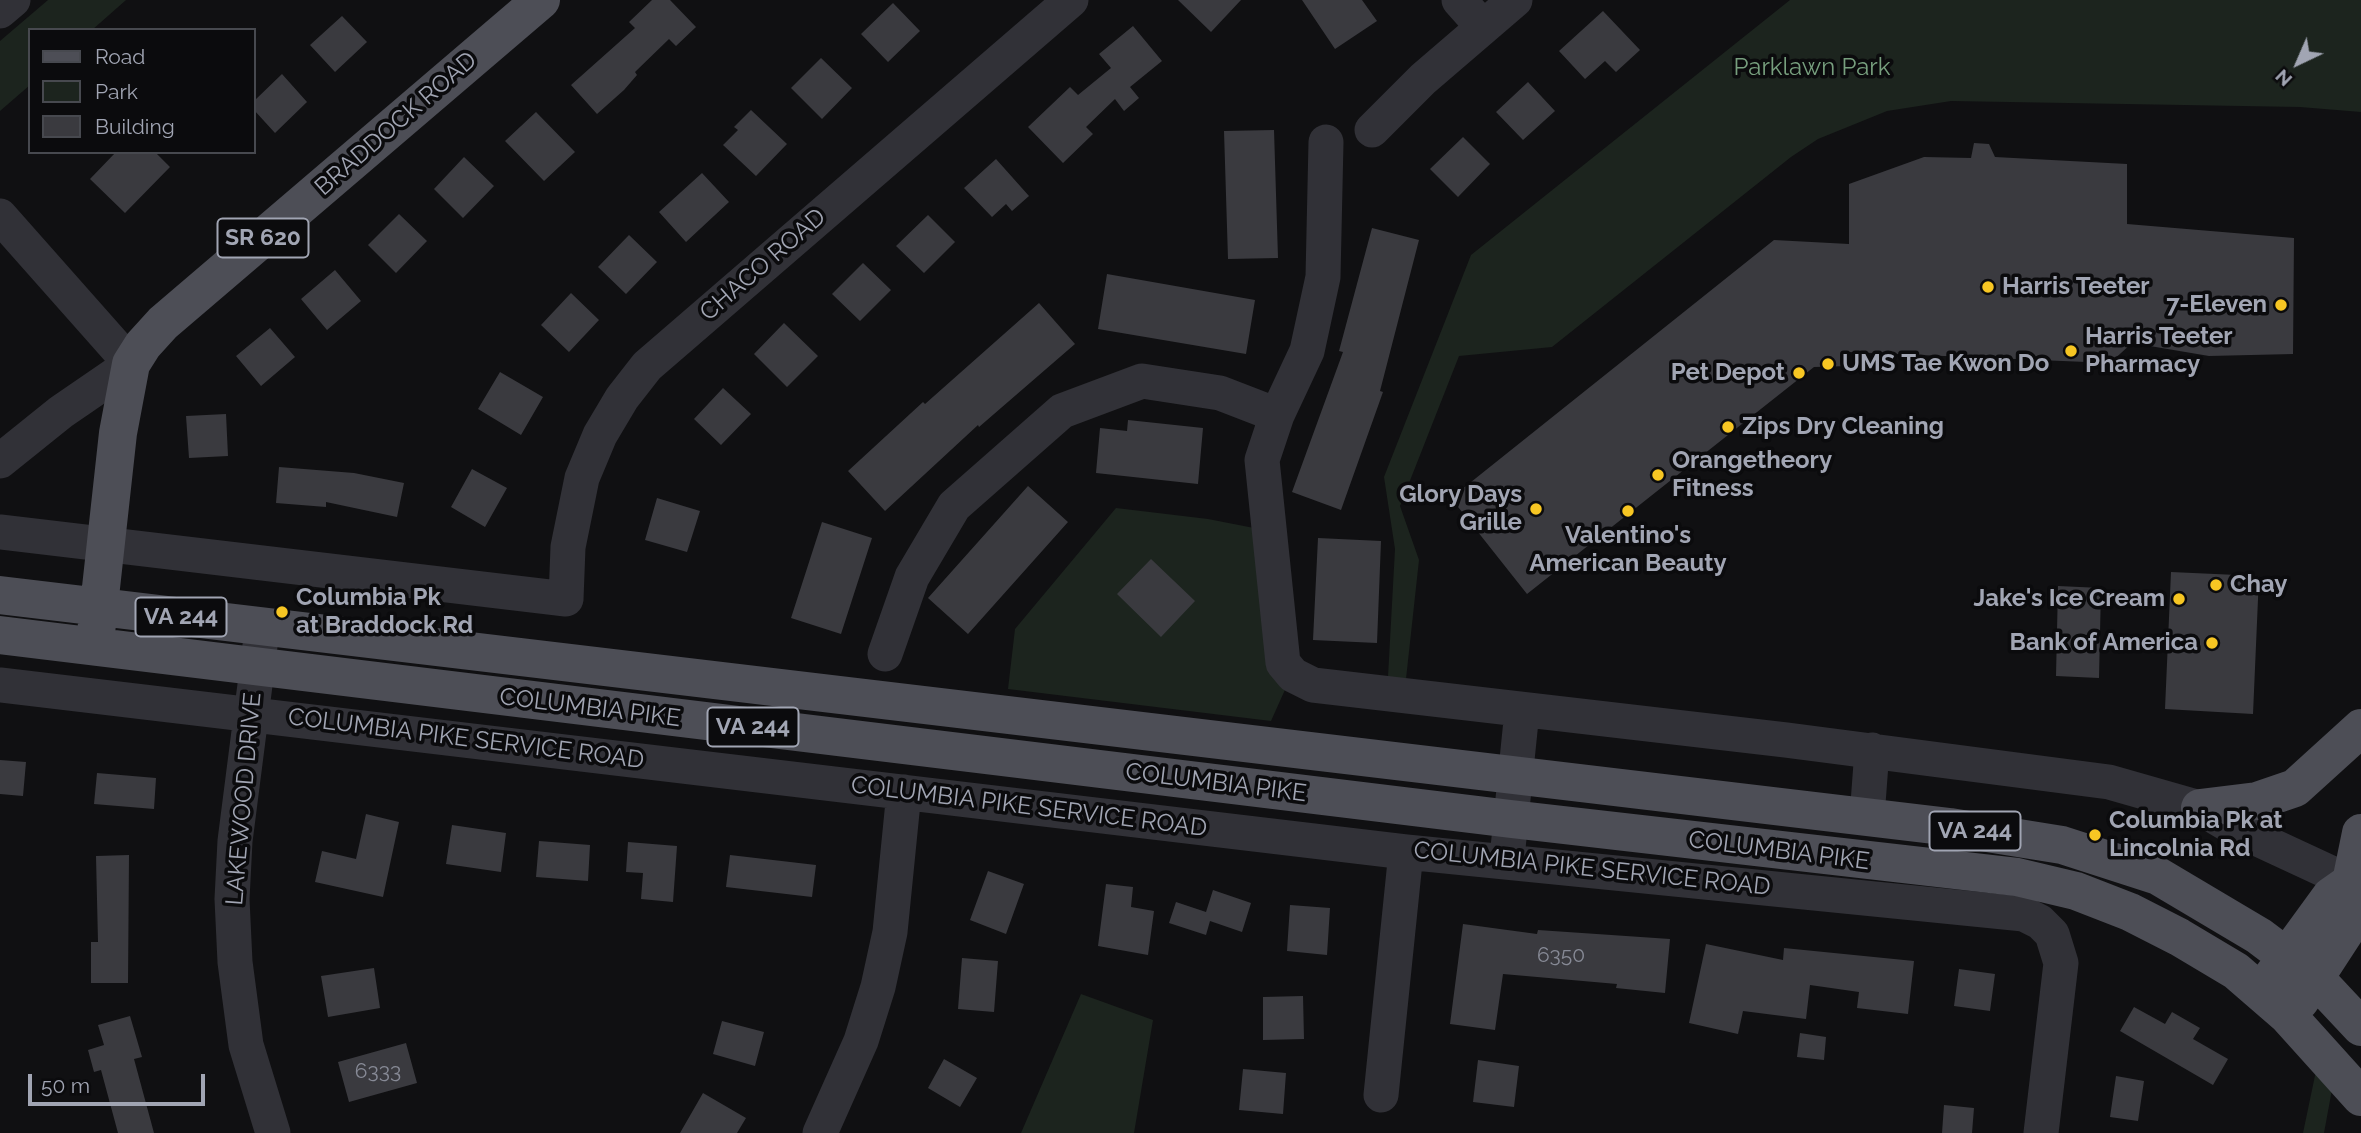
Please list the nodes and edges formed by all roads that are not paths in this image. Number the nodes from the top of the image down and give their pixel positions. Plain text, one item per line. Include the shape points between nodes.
1 (12, 0) edge
2 (541, 0) edge
3 (1071, 0) edge
4 (1459, 0) edge
5 (1515, 0) edge
6 (0, 11) edge
7 (1483, 27) junction
8 (1372, 130) dead end
9 (1326, 142) dead end
10 (0, 216) edge
11 (131, 364) junction
12 (1277, 415) junction
13 (0, 461) edge
14 (0, 532) edge
15 (106, 545) junction
16 (0, 596) edge
17 (99, 608) junction
18 (263, 628) junction
19 (0, 635) edge
20 (95, 647) junction
21 (885, 654) dead end
22 (257, 666) junction
23 (0, 685) edge
24 (1522, 711) junction
25 (250, 714) junction
26 (2361, 727) edge
27 (1872, 750) junction
28 (1515, 775) junction
29 (904, 792) junction
30 (2200, 808) junction
31 (1867, 817) junction
32 (1511, 819) junction
33 (2361, 833) edge
34 (1406, 852) junction
35 (1507, 862) junction
36 (2356, 884) edge
37 (2287, 956) junction
38 (2316, 979) junction
39 (2275, 1005) junction
40 (2361, 1027) edge
41 (1381, 1095) dead end
42 (2361, 1097) edge
43 (273, 1133) edge
44 (820, 1133) edge
45 (2041, 1133) edge

1 - 6 street
2 - 11 main road, BRADDOCK ROAD / SR 620 via 163,323
3 - 15 street, CHACO ROAD via 647,366 600,435 582,478 568,547 566,599
4 - 7 street
5 - 7 street
7 - 8 street
9 - 12 street via 1324,277 1307,351
10 - 11 street
11 - 13 street, BRADDOCK ROAD via 61,411
11 - 15 main road, BRADDOCK ROAD / SR 620
12 - 21 street via 1220,393 1142,381 1062,411 954,506 912,577
12 - 24 street via 1262,460 1283,663 1293,675 1313,685
14 - 15 street
15 - 17 main road, BRADDOCK ROAD / SR 620
16 - 17 main road, COLUMBIA PIKE / VA 244
17 - 18 main road, COLUMBIA PIKE / VA 244
17 - 20 main road, BRADDOCK ROAD / SR 620
18 - 22 street, LAKEWOOD DRIVE
18 - 28 main road, COLUMBIA PIKE / VA 244
19 - 20 main road, COLUMBIA PIKE / VA 244
20 - 22 main road, COLUMBIA PIKE / VA 244
22 - 25 street, LAKEWOOD DRIVE
22 - 32 main road, COLUMBIA PIKE / VA 244
23 - 25 street, COLUMBIA PIKE SERVICE ROAD
24 - 27 street
24 - 28 street
25 - 29 street, COLUMBIA PIKE SERVICE ROAD
25 - 43 street, LAKEWOOD DRIVE via 235,841 234,962 246,1045
26 - 30 main road via 2295,788 2257,802
27 - 30 street via 2109,782
27 - 31 street
28 - 31 main road, COLUMBIA PIKE / VA 244
28 - 32 street
29 - 34 street, COLUMBIA PIKE SERVICE ROAD
29 - 44 street via 890,932 878,987 861,1041
30 - 36 street
31 - 37 main road, COLUMBIA PIKE / VA 244 via 2062,845 2107,857 2158,876
32 - 35 street
32 - 39 main road, COLUMBIA PIKE / VA 244 via 2017,877 2109,904 2179,937 2236,971
33 - 36 main road
34 - 35 street, COLUMBIA PIKE SERVICE ROAD
34 - 41 street
35 - 45 street, COLUMBIA PIKE SERVICE ROAD via 2024,914 2040,922 2052,934 2061,963
36 - 37 main road via 2331,895
36 - 38 main road via 2354,918
37 - 38 main road, COLUMBIA PIKE / VA 244
37 - 39 main road
38 - 39 main road
38 - 40 main road, COLUMBIA PIKE / VA 244
39 - 42 main road, COLUMBIA PIKE / VA 244

